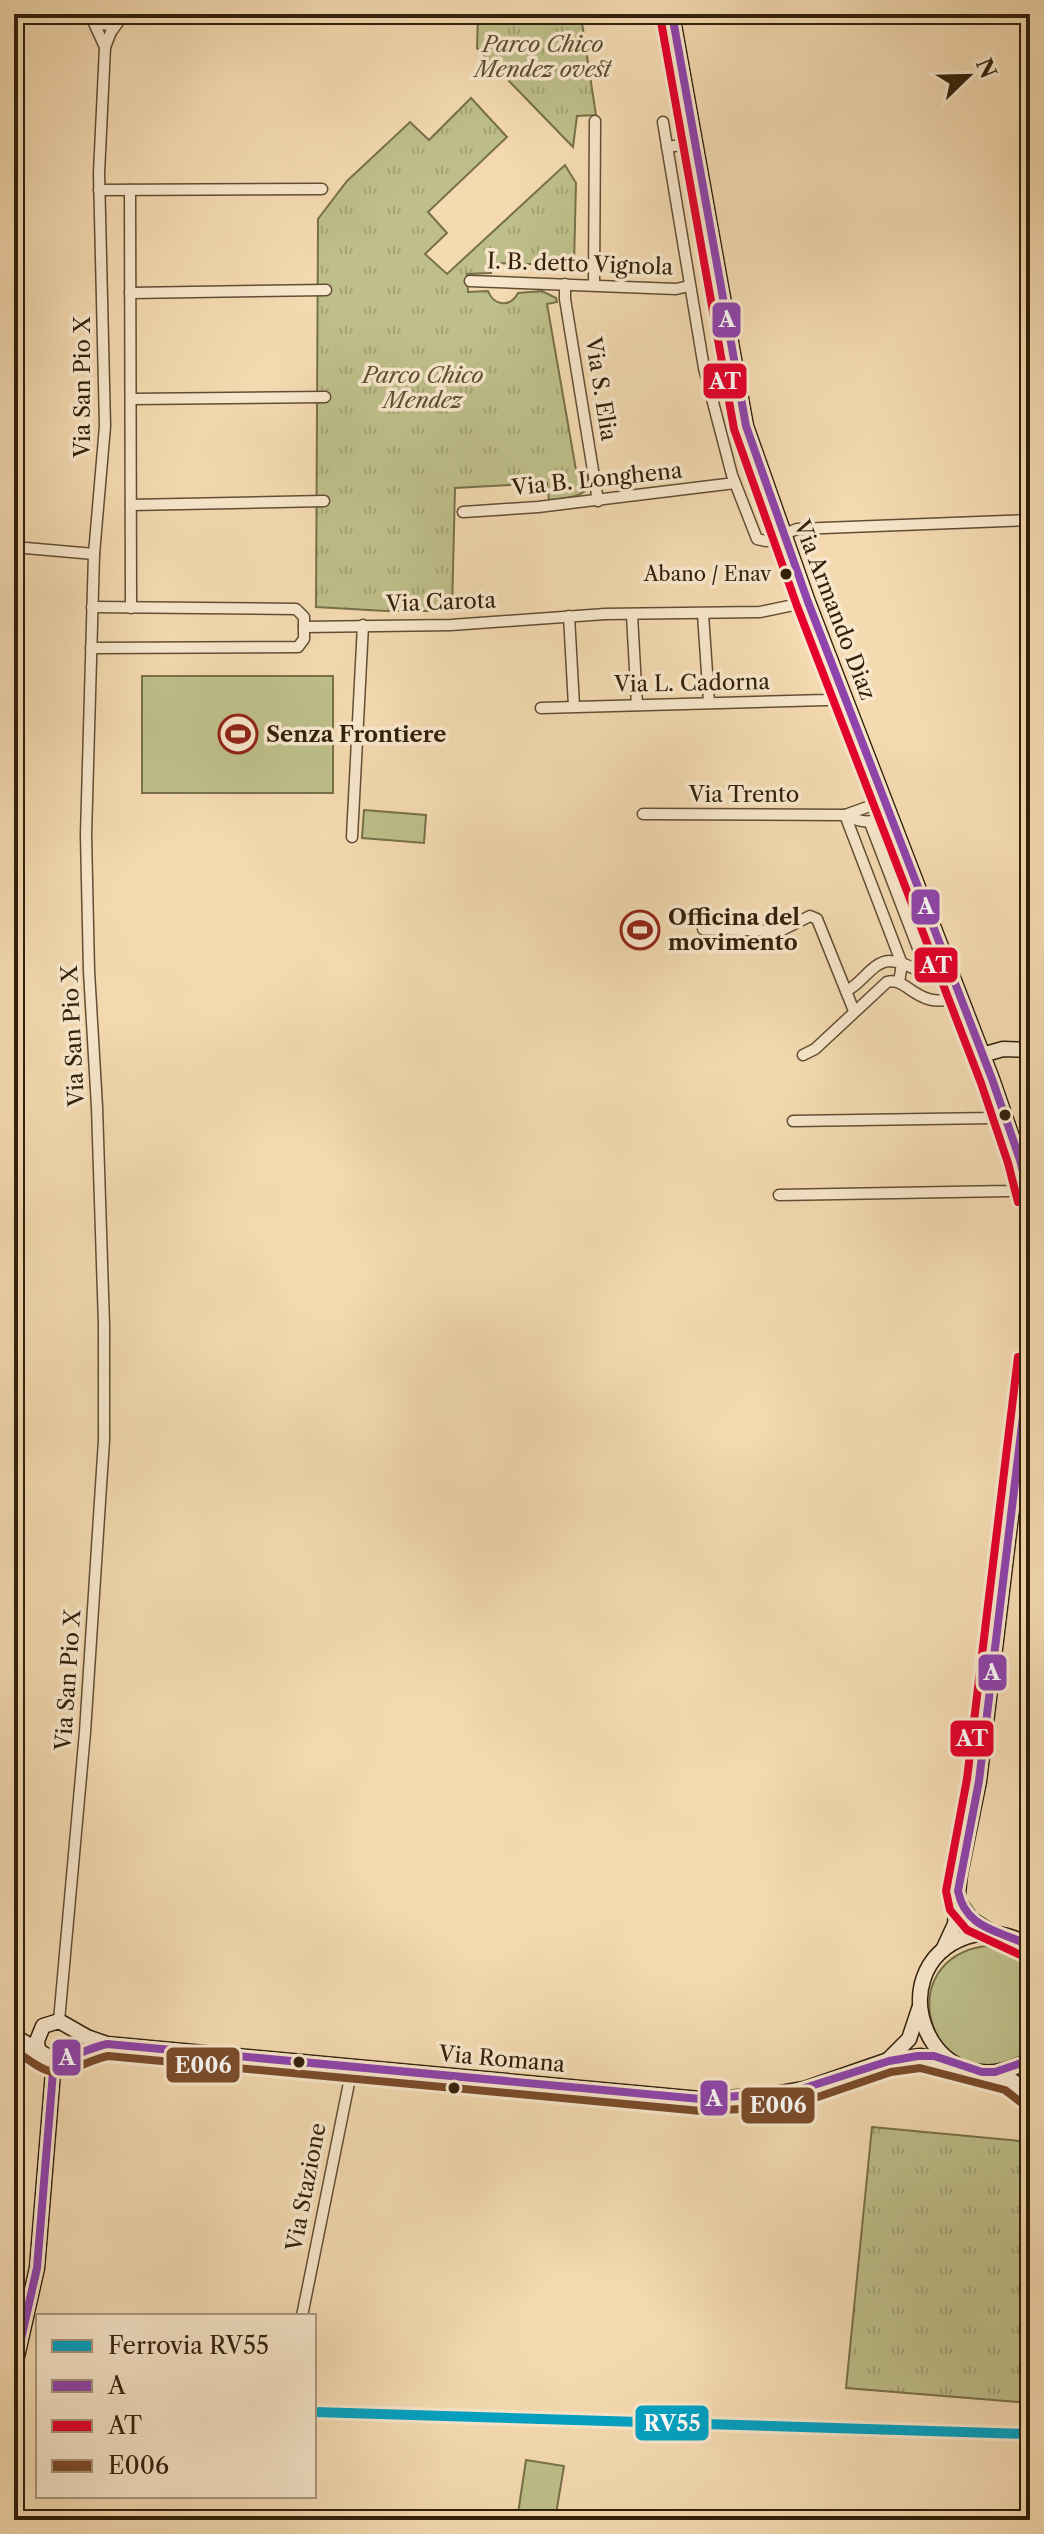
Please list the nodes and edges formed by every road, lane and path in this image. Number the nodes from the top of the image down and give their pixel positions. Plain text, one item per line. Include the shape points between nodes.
1 (672, 15) edge
2 (89, 16) edge
3 (123, 17) edge
4 (105, 47) junction
5 (595, 121) dead end
6 (663, 122) dead end
7 (695, 143) junction
8 (667, 147) junction
9 (322, 189) dead end
10 (99, 190) junction
11 (130, 190) junction
12 (470, 281) dead end
13 (565, 284) junction
14 (594, 285) junction
15 (689, 286) junction
16 (326, 290) dead end
17 (130, 293) junction
18 (325, 397) dead end
19 (131, 399) junction
20 (735, 483) junction
21 (324, 501) dead end
22 (598, 501) junction
23 (131, 505) junction
24 (463, 512) dead end
25 (1030, 520) edge
26 (783, 533) junction
27 (14, 547) edge
28 (94, 554) junction
29 (808, 602) junction
30 (92, 607) junction
31 (131, 608) junction
32 (703, 614) junction
33 (632, 615) junction
34 (569, 616) junction
35 (363, 625) junction
36 (304, 627) junction
37 (91, 648) junction
38 (843, 697) junction
39 (709, 702) junction
40 (637, 705) junction
41 (574, 706) junction
42 (541, 708) dead end
43 (879, 803) junction
44 (643, 814) dead end
45 (845, 815) junction
46 (890, 816) junction
47 (870, 823) junction
48 (352, 837) dead end
49 (703, 929) dead end
50 (902, 964) junction
51 (952, 975) junction
52 (929, 977) junction
53 (899, 982) junction
54 (846, 991) junction
55 (960, 996) junction
56 (854, 1011) junction
57 (1030, 1050) edge
58 (803, 1055) dead end
59 (982, 1055) junction
60 (1004, 1115) junction
61 (793, 1121) dead end
62 (1029, 1192) edge
63 (779, 1195) dead end
64 (1030, 1358) edge
65 (958, 1900) junction
66 (991, 1932) junction
67 (1030, 1946) edge
68 (943, 1950) junction
69 (919, 2004) junction
70 (59, 2021) junction
71 (43, 2026) junction
72 (73, 2030) junction
73 (14, 2033) edge
74 (107, 2044) junction
75 (38, 2049) junction
76 (71, 2053) junction
77 (54, 2060) junction
78 (888, 2060) junction
79 (1030, 2060) edge
80 (955, 2064) junction
81 (352, 2068) junction
82 (989, 2073) junction
83 (1030, 2095) edge
84 (302, 2314) edge
85 (14, 2370) edge

1 - 7 street, Via Armando Diaz
2 - 3 street via 105,25
2 - 4 street, Via San Pio X
3 - 4 street, Via San Pio X
4 - 10 street, Via San Pio X
5 - 14 street
6 - 8 street
7 - 8 street
7 - 26 street, Via Armando Diaz via 746,426
8 - 15 street
9 - 11 street
10 - 11 street
10 - 28 street, Via San Pio X via 105,426
11 - 17 street
12 - 13 street, I. B. detto Vignola
13 - 14 street, I. B. detto Vignola
13 - 22 street, Via S. Elia
14 - 15 street, I. B. detto Vignola
15 - 20 street
16 - 17 street
17 - 19 street
18 - 19 street
19 - 23 street
20 - 22 street, Via B. Longhena
20 - 26 street via 757,539
21 - 23 street
22 - 24 street, Via B. Longhena
23 - 31 street
25 - 26 street via 856,525
26 - 29 street, Via Armando Diaz
27 - 28 street
28 - 30 street, Via San Pio X
29 - 32 street, Via Carota via 760,612
29 - 38 street, Via Armando Diaz
30 - 31 street
30 - 37 street, Via San Pio X
31 - 36 street via 296,609 304,617
32 - 33 street, Via Carota
32 - 39 street
33 - 34 street, Via Carota
33 - 40 street
34 - 35 street, Via Carota
34 - 41 street
35 - 36 street, Via Carota
35 - 48 street
36 - 37 street via 298,647
37 - 70 street, Via San Pio X via 87,916 104,1440
38 - 39 street, Via L. Cadorna
38 - 43 street, Via Armando Diaz
39 - 40 street, Via L. Cadorna
40 - 41 street, Via L. Cadorna
41 - 42 street, Via L. Cadorna
43 - 45 street
43 - 46 street, Via Armando Diaz
44 - 45 street, Via Trento
45 - 47 street
45 - 50 street
46 - 47 street
46 - 51 street, Via Armando Diaz
47 - 52 street
49 - 54 street via 780,931 810,916 817,919
50 - 52 street
50 - 53 street
50 - 54 street via 877,965
51 - 52 street
51 - 55 street, Via Armando Diaz
53 - 55 street via 924,999 940,1002
53 - 56 street via 887,982
54 - 56 street
55 - 59 street, Via Armando Diaz
56 - 58 street
57 - 59 street
59 - 60 street, Via Armando Diaz
60 - 61 street
60 - 62 street, Via Armando Diaz
62 - 63 street
64 - 65 street via 981,1766
65 - 66 street via 971,1919
65 - 68 street via 955,1924
66 - 67 street
66 - 68 street via 974,1934
68 - 69 street via 926,1975
69 - 78 street via 909,2039
69 - 80 street via 936,2049
70 - 71 street
70 - 72 street, Via Romana
71 - 73 street
71 - 75 street
72 - 74 street, Via Romana
72 - 76 street
73 - 75 street
74 - 76 street, Via Romana
74 - 81 street, Via Romana
75 - 77 street
76 - 77 street, Via Romana
77 - 85 street via 37,2268
78 - 80 street, Via Romana via 921,2056
78 - 81 street, Via Romana via 804,2089 700,2099
79 - 82 street via 1013,2070
80 - 82 street, Via Romana
81 - 84 street, Via Stazione
82 - 83 street, Via Romana via 1010,2079

